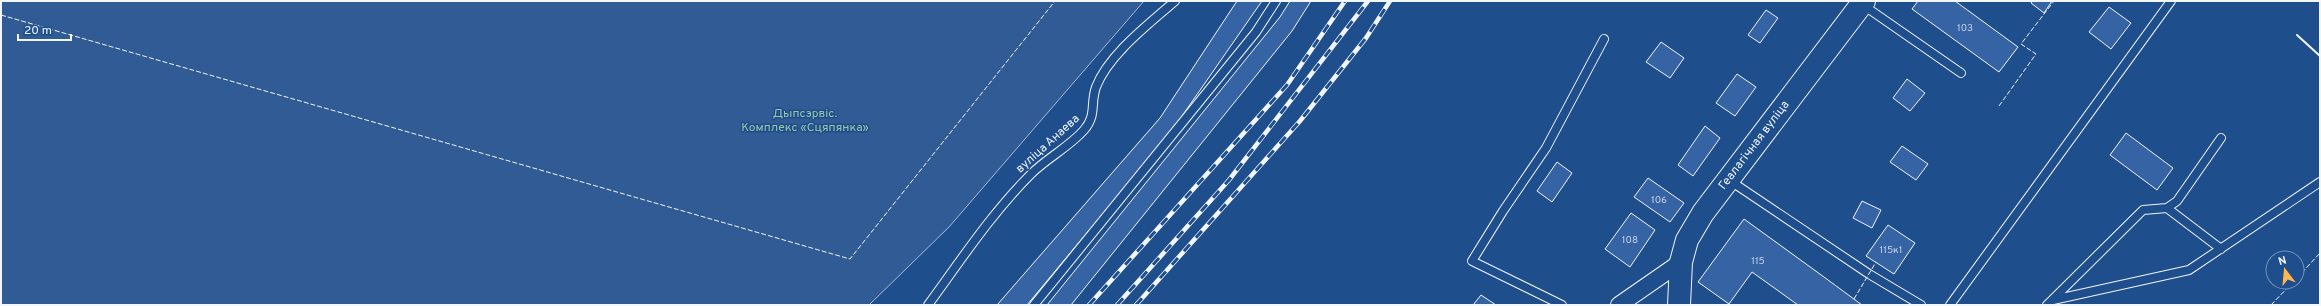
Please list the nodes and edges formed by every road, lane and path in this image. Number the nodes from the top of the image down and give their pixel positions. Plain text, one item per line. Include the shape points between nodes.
1 (1175, 1) edge
2 (1276, 1) edge
3 (2171, 1) edge
4 (1863, 3) edge
5 (1604, 39) dead end
6 (1961, 73) dead end
7 (2221, 138) dead end
8 (1729, 180) junction
9 (2320, 182) edge
10 (2167, 208) junction
11 (2221, 249) junction
12 (1681, 262) junction
13 (2050, 302) edge
14 (928, 305) edge
15 (1034, 305) edge
16 (1562, 305) edge
17 (1619, 305) edge
18 (1679, 305) edge
19 (1921, 305) edge
20 (1950, 305) edge

1 - 14 lane, вуліца Анаева via 1110,64 1096,88 1092,119 1084,131 1032,173 988,221
2 - 15 lane via 1256,32
3 - 20 lane
4 - 6 lane
4 - 8 street, Геалагічная вуліца
5 - 16 lane via 1546,148 1472,262
7 - 10 lane via 2177,201
8 - 12 street, Геалагічная вуліца via 1703,213 1687,240
8 - 19 lane via 1869,274
9 - 11 lane
10 - 11 lane
10 - 13 lane via 2143,210
11 - 13 lane via 2189,270
12 - 17 street
12 - 18 street, Геалагічная вуліца

